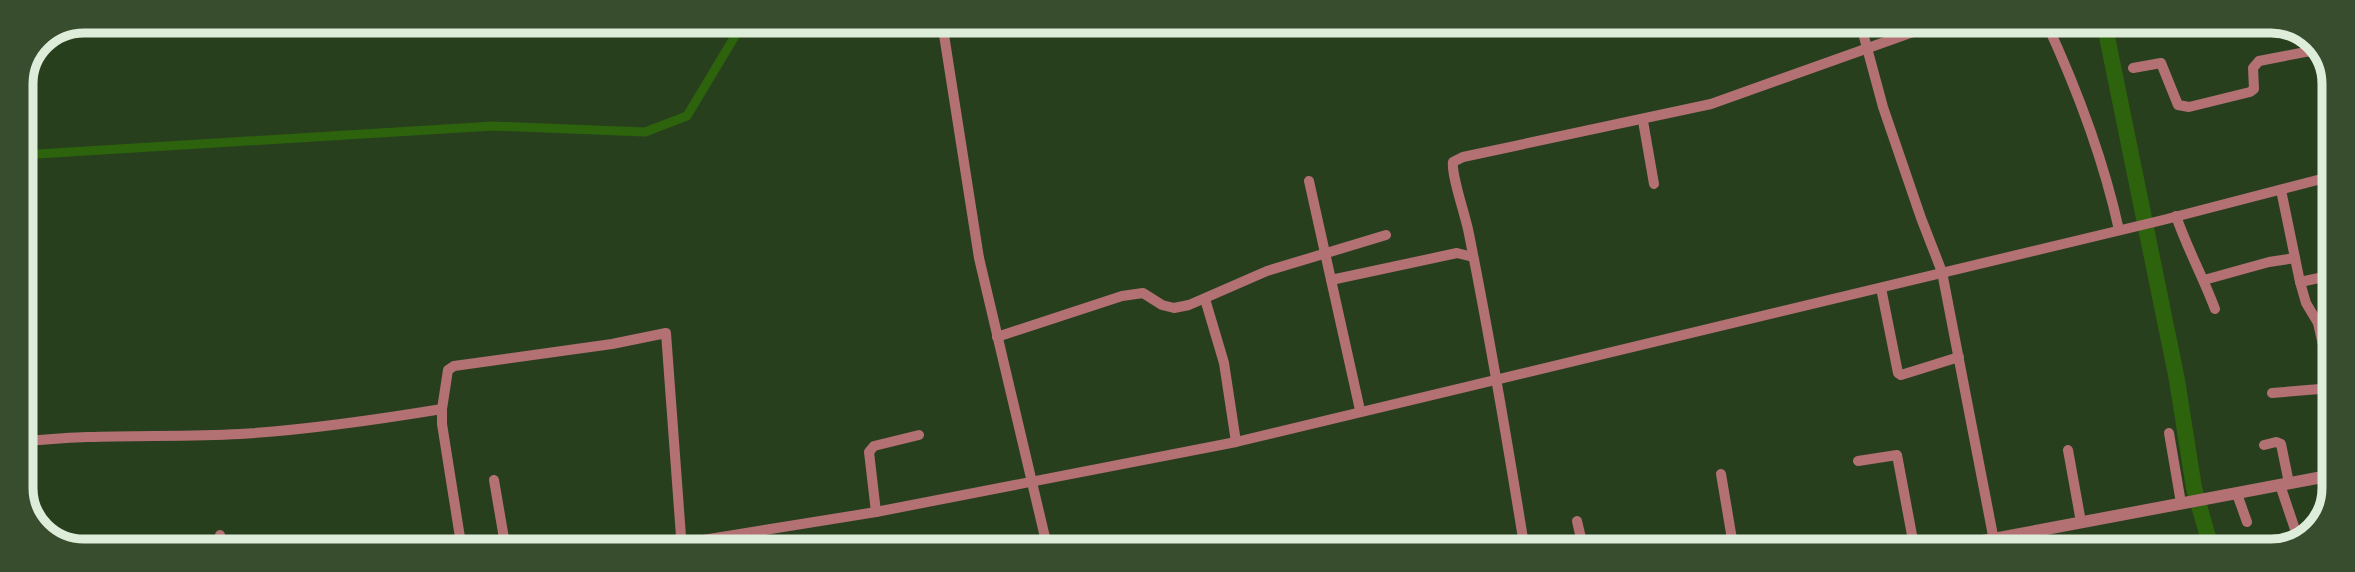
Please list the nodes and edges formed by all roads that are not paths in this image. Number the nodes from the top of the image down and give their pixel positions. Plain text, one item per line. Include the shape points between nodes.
1 (944, 33) edge
2 (1863, 33) edge
3 (1912, 33) edge
4 (2051, 33) edge
5 (1867, 50) junction
6 (2310, 51) edge
7 (2133, 68) dead end
8 (1643, 121) junction
9 (2322, 179) edge
10 (1309, 181) dead end
11 (1654, 184) dead end
12 (2281, 190) junction
13 (2176, 216) junction
14 (2119, 230) junction
15 (1386, 235) dead end
16 (1325, 255) junction
17 (1474, 257) junction
18 (2295, 258) junction
19 (1942, 272) junction
20 (2322, 277) edge
21 (1331, 280) junction
22 (2204, 280) junction
23 (2300, 282) junction
24 (1881, 288) junction
25 (1205, 299) junction
26 (2215, 309) dead end
27 (997, 337) junction
28 (2322, 341) edge
29 (1958, 357) junction
30 (1497, 380) junction
31 (2322, 390) edge
32 (2272, 393) dead end
33 (442, 409) junction
34 (1360, 410) junction
35 (2169, 433) dead end
36 (919, 435) dead end
37 (33, 441) edge
38 (1236, 442) junction
39 (2264, 445) dead end
40 (2068, 450) dead end
41 (1858, 461) dead end
42 (1721, 474) dead end
43 (2322, 477) edge
44 (494, 480) dead end
45 (1031, 482) junction
46 (2285, 484) junction
47 (2238, 494) junction
48 (2183, 503) junction
49 (876, 512) junction
50 (1577, 522) dead end
51 (2081, 522) junction
52 (2247, 522) dead end
53 (2297, 531) edge
54 (220, 535) dead end
55 (221, 539) edge
56 (460, 539) edge
57 (504, 539) edge
58 (681, 539) edge
59 (726, 539) edge
60 (1045, 539) edge
61 (1523, 539) edge
62 (1581, 539) edge
63 (1732, 539) edge
64 (1913, 539) edge
65 (1994, 539) edge
66 (2017, 539) edge

1 - 27 street via 979,258
2 - 5 street
3 - 5 street
4 - 14 street via 2088,121
5 - 8 street via 1711,104
5 - 19 street
6 - 7 street via 2259,61 2253,68 2254,89 2250,92 2189,107 2178,105 2161,63
8 - 11 street
8 - 17 street via 1453,162
9 - 12 street
10 - 16 street
12 - 13 street
12 - 18 street
13 - 14 street
13 - 22 street via 2190,257
14 - 19 street
15 - 16 street
16 - 21 street
16 - 25 street via 1267,271
17 - 21 street via 1457,253
17 - 30 street
18 - 22 street
18 - 23 street
19 - 24 street
19 - 29 street
20 - 23 street
21 - 34 street
22 - 26 street
23 - 28 street
24 - 29 street via 1900,374
24 - 30 street
25 - 27 street via 1174,308 1143,293 1122,296
25 - 38 street via 1224,363
27 - 45 street
29 - 65 street
30 - 34 street
30 - 61 street
31 - 32 street
33 - 37 street via 345,425 241,434
33 - 56 street
33 - 58 street via 446,374 454,366 666,332
34 - 38 street
35 - 48 street
36 - 49 street via 874,446 869,452
38 - 45 street
39 - 46 street via 2279,442
40 - 51 street
41 - 64 street via 1897,456
42 - 63 street
43 - 46 street
44 - 57 street
45 - 49 street
45 - 60 street
46 - 47 street
46 - 53 street
47 - 48 street
47 - 52 street
48 - 51 street
49 - 59 street
50 - 62 street
51 - 66 street
54 - 55 street

